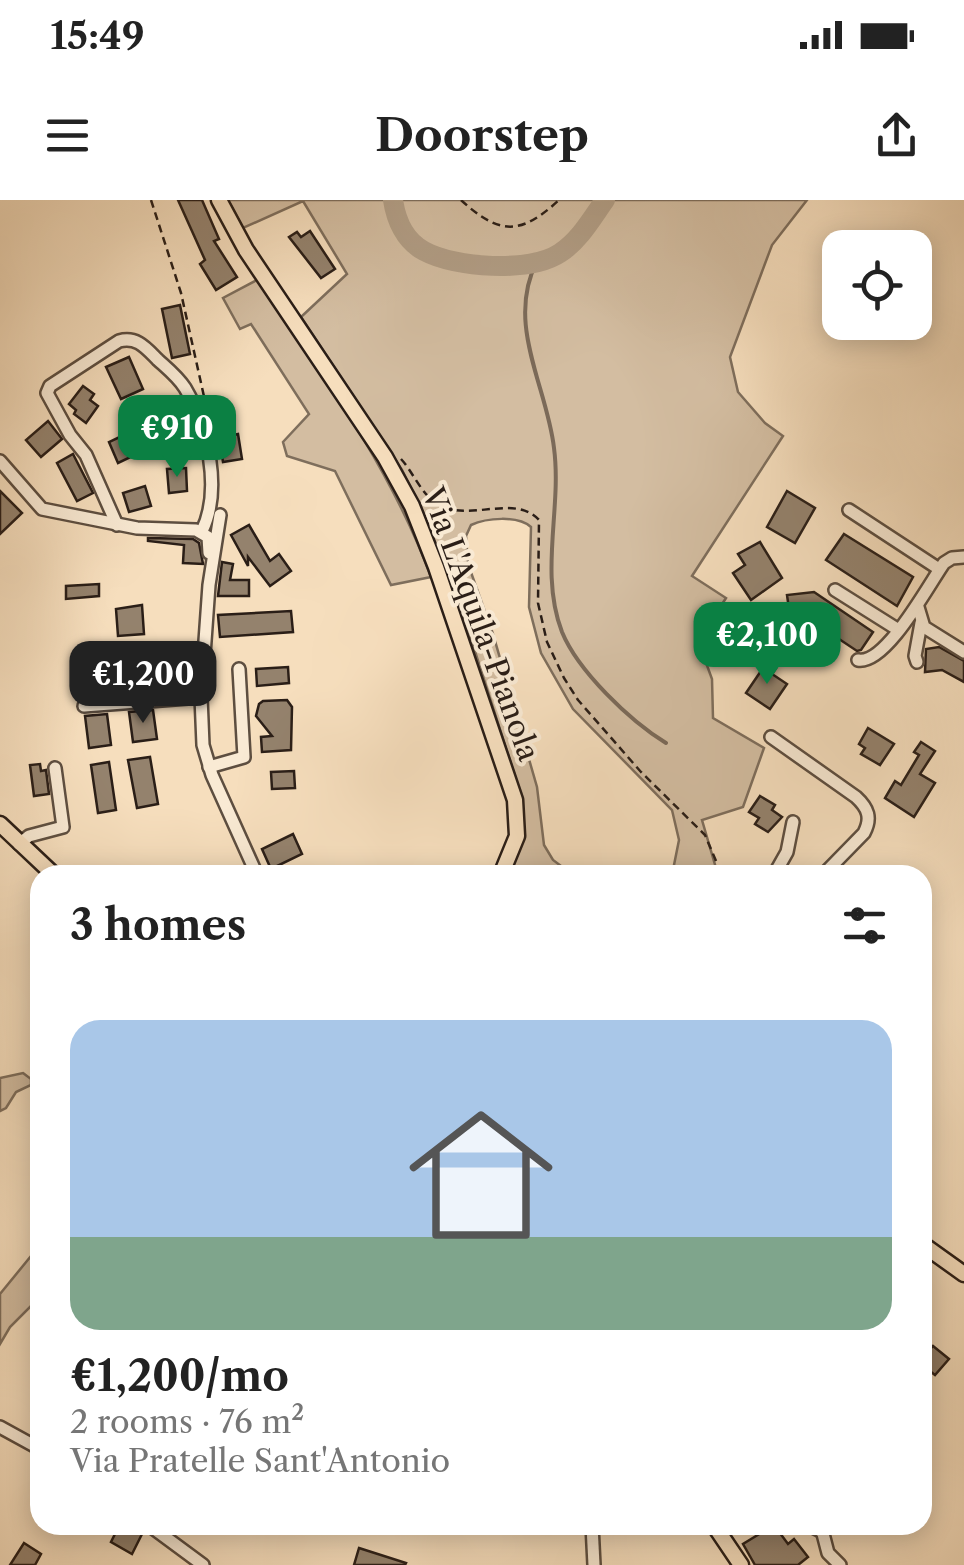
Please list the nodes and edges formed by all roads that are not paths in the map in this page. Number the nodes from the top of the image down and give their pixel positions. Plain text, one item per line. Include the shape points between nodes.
1 (220, 200) edge
2 (0, 462) edge
3 (849, 510) dead end
4 (220, 516) dead end
5 (117, 525) junction
6 (202, 531) junction
7 (964, 557) edge
8 (211, 565) junction
9 (939, 569) junction
10 (835, 590) dead end
11 (918, 607) junction
12 (921, 624) junction
13 (897, 630) junction
14 (964, 652) edge
15 (858, 660) dead end
16 (917, 662) dead end
17 (240, 670) dead end
18 (201, 697) junction
19 (84, 706) dead end
20 (770, 738) dead end
21 (209, 766) junction
22 (55, 768) dead end
23 (793, 822) dead end
24 (0, 824) edge
25 (19, 844) junction
26 (43, 865) edge
27 (254, 865) edge
28 (506, 865) edge
29 (780, 865) edge
30 (833, 865) edge
31 (932, 1251) edge
32 (964, 1274) edge
33 (0, 1428) edge
34 (30, 1444) edge
35 (162, 1535) edge
36 (592, 1535) edge
37 (721, 1535) edge
38 (827, 1535) edge
39 (203, 1565) edge
40 (594, 1565) edge
41 (741, 1565) edge
42 (840, 1565) edge

1 - 28 main road, Via L'Aquila-Pianola via 246,250 385,457 426,538 512,789 516,836
2 - 5 street via 42,509
3 - 9 street
4 - 8 street
5 - 6 street
5 - 6 street via 86,455 47,393 119,340 132,339 177,378 201,428 212,494
6 - 8 street
7 - 9 street via 948,559
8 - 18 street
9 - 11 street
10 - 13 street
11 - 12 street
11 - 13 street
12 - 14 street
12 - 16 street
13 - 15 street via 874,657
17 - 21 street via 244,757
18 - 19 street
18 - 21 street
20 - 30 street via 867,809 864,833
21 - 27 street
22 - 25 street via 62,827
23 - 29 street
24 - 25 main road
25 - 26 main road
31 - 32 main road
33 - 34 street
35 - 39 street
36 - 40 street
37 - 41 main road
38 - 42 street via 828,1553

